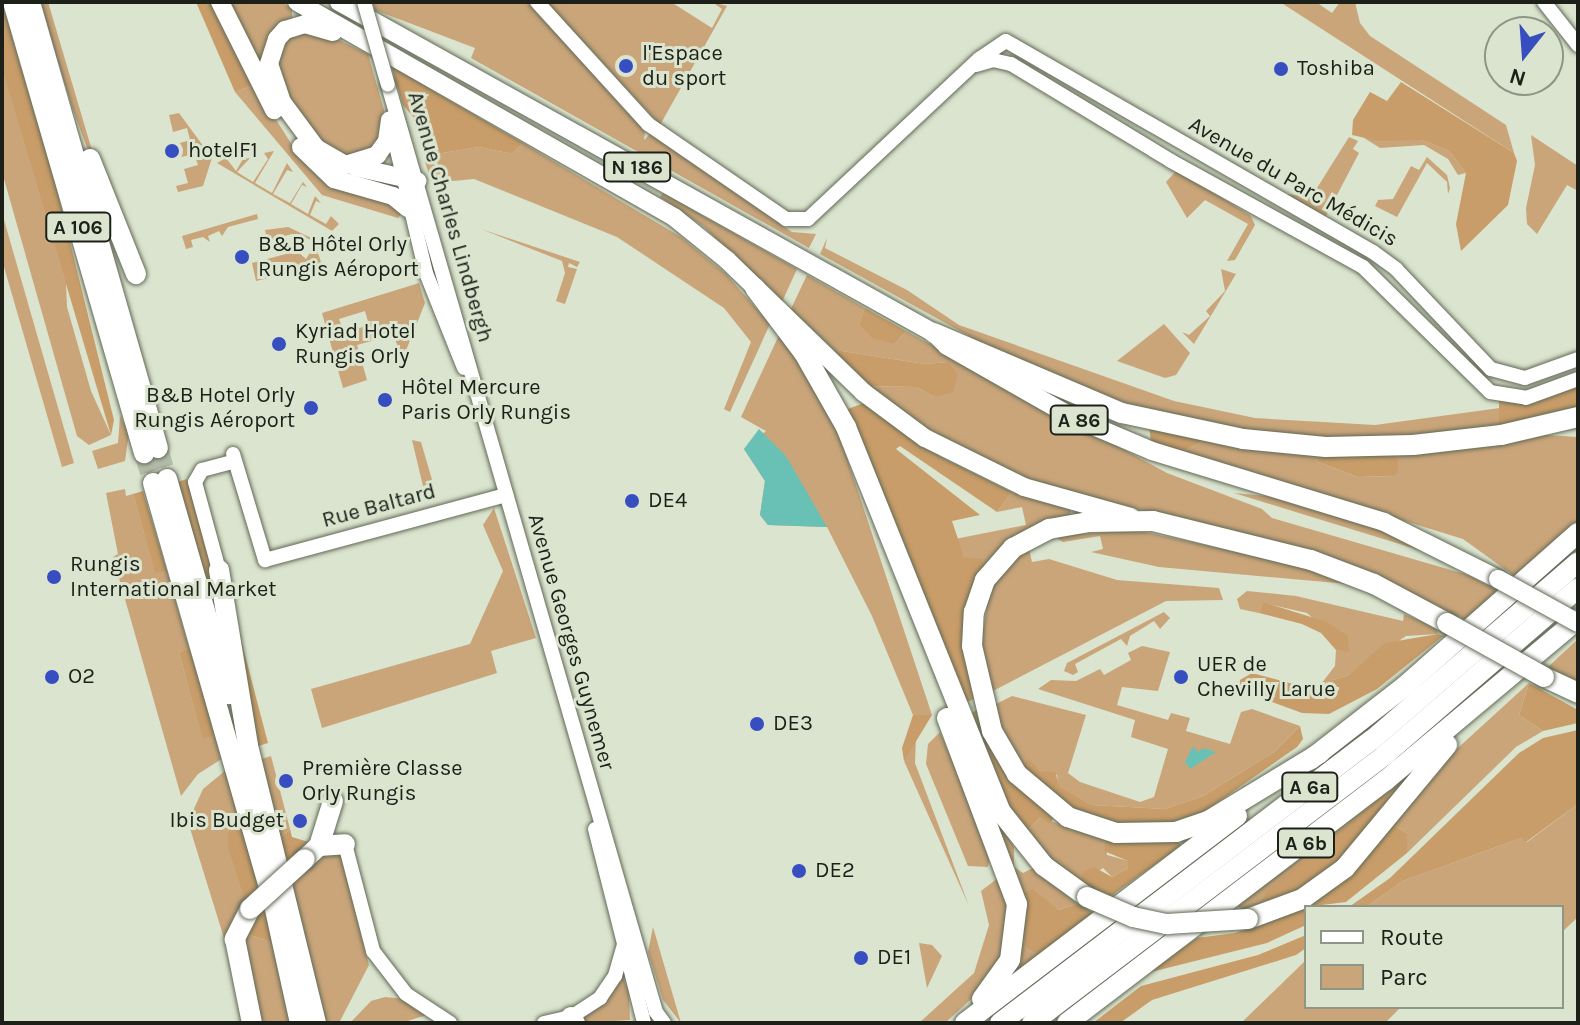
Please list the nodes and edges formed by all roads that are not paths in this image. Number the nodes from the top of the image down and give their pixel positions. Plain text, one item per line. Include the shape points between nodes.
1 (13, 2) edge
2 (30, 2) edge
3 (220, 2) edge
4 (297, 2) edge
5 (339, 2) edge
6 (364, 2) edge
7 (537, 2) edge
8 (1544, 2) edge
9 (353, 34) junction
10 (1578, 45) edge
11 (971, 67) junction
12 (49, 70) junction
13 (388, 85) junction
14 (390, 120) junction
15 (345, 165) junction
16 (409, 171) junction
17 (359, 187) junction
18 (408, 208) junction
19 (426, 273) junction
20 (136, 274) dead end
21 (755, 288) junction
22 (936, 335) junction
23 (467, 351) junction
24 (1578, 359) edge
25 (1578, 379) edge
26 (481, 409) junction
27 (1578, 417) edge
28 (506, 495) junction
29 (1153, 521) junction
30 (1578, 533) edge
31 (894, 547) junction
32 (1578, 562) edge
33 (219, 570) joint
34 (1578, 588) edge
35 (1578, 621) edge
36 (1538, 655) junction
37 (1566, 689) edge
38 (248, 746) junction
39 (1320, 753) junction
40 (333, 801) dead end
41 (594, 801) junction
42 (345, 844) joint
43 (312, 852) junction
44 (624, 943) junction
45 (657, 1019) edge
46 (573, 1020) edge
47 (252, 1023) edge
48 (300, 1023) edge
49 (316, 1023) edge
50 (450, 1023) edge
51 (544, 1023) edge
52 (644, 1023) edge
53 (957, 1023) edge
54 (965, 1023) edge
55 (1000, 1023) edge
56 (1032, 1023) edge
57 (1067, 1023) edge

1 - 12 highway, A 106 via 151,451
2 - 12 highway, A 106
3 - 17 highway via 288,132 326,173
4 - 9 highway, N 186
5 - 22 highway, N 186
6 - 13 street, Avenue Charles Lindbergh, bridge
7 - 11 street, Avenue du Parc Médicis via 656,131 795,222 808,219
8 - 10 street
9 - 15 highway via 293,26 277,39 269,64 276,90 302,132
9 - 21 highway, N 186 via 637,194 702,239
11 - 24 street, Avenue du Parc Médicis via 1001,41 1035,55 1373,252 1502,374 1535,376
11 - 25 street, Avenue du Parc Médicis via 993,60 1011,64 1171,161 1363,267 1490,392 1526,398
12 - 20 highway via 59,79
13 - 14 street, Avenue Charles Lindbergh
13 - 16 street, Avenue Charles Lindbergh
14 - 15 highway via 382,151 367,161
14 - 16 street, Avenue Charles Lindbergh
15 - 16 highway
16 - 17 highway
16 - 18 street, Avenue Charles Lindbergh
16 - 23 street, Avenue Charles Lindbergh
17 - 18 highway via 393,196
18 - 19 street, Avenue Charles Lindbergh
19 - 23 street via 434,273
19 - 26 street, Avenue Charles Lindbergh
21 - 29 highway, N 186 via 889,412 994,475 1053,497
21 - 31 highway via 826,388
22 - 27 highway via 1122,413 1243,439 1326,447 1413,445 1501,435
22 - 35 highway, A 86, bridge via 1014,385 1118,438 1384,522
23 - 26 street, Avenue Charles Lindbergh
26 - 28 street, Avenue Charles Lindbergh
28 - 33 street, Rue Baltard via 265,560 234,458 202,470 196,497
28 - 41 street, Avenue Georges Guynemer
29 - 37 highway, bridge via 1311,560 1374,584
29 - 39 highway via 1049,529 1013,548 995,567 978,596 971,630 986,714 1007,761 1056,810 1116,833 1176,832 1231,808
30 - 39 highway, A 6b via 1405,686
31 - 36 highway, bridge via 1001,812 1035,856 1087,897 1133,917 1167,924 1248,919 1302,899 1345,868 1440,752
31 - 53 highway via 895,568 932,678 1017,904 1017,936 1008,966
32 - 55 highway, A 6a via 1372,740
33 - 38 highway
34 - 56 highway, A 6a via 1386,754
35 - 36 highway, A 6b
36 - 57 highway, A 6b via 1385,781
38 - 48 highway via 160,481 274,905
38 - 49 highway
39 - 54 highway, A 6b
40 - 43 highway
41 - 44 street, Avenue Georges Guynemer via 600,851
41 - 45 street, Avenue Georges Guynemer
42 - 43 highway
42 - 50 street via 373,951 406,994
43 - 47 highway, bridge via 250,909 235,939
44 - 46 street via 604,993
44 - 52 street, Avenue Georges Guynemer
46 - 51 street

